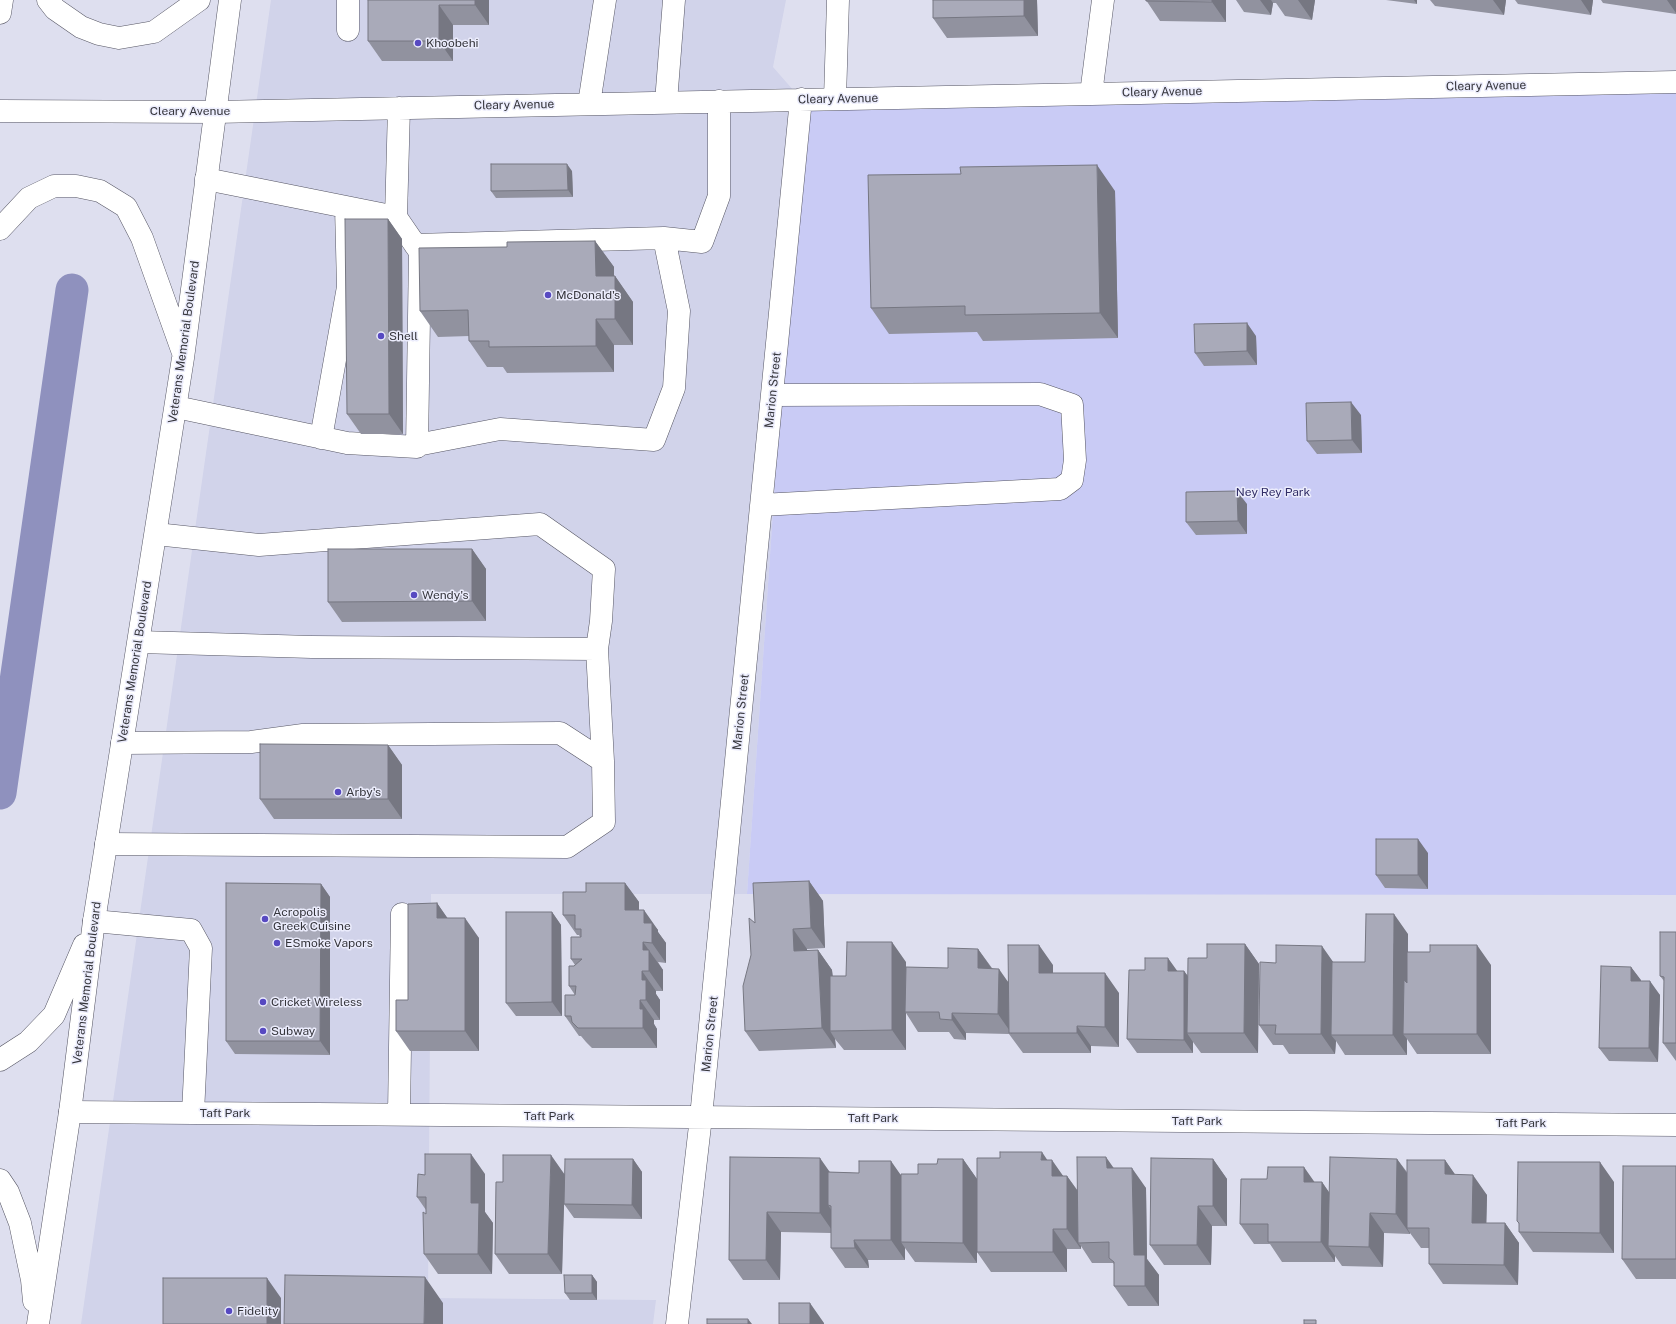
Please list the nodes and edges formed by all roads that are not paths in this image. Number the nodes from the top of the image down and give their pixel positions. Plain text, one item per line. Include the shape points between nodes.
1 (2, 0) edge
2 (48, 0) edge
3 (199, 0) edge
4 (230, 0) edge
5 (348, 0) edge
6 (605, 0) edge
7 (674, 0) edge
8 (838, 0) edge
9 (1103, 0) edge
10 (0, 13) edge
11 (348, 30) dead end
12 (1676, 82) edge
13 (1091, 94) junction
14 (801, 99) junction
15 (835, 99) junction
16 (719, 101) junction
17 (666, 102) junction
18 (590, 104) junction
19 (399, 108) junction
20 (0, 111) edge
21 (215, 112) junction
22 (206, 179) junction
23 (346, 207) junction
24 (396, 217) junction
25 (0, 229) edge
26 (664, 238) junction
27 (415, 245) junction
28 (184, 355) junction
29 (772, 395) junction
30 (176, 407) junction
31 (321, 438) junction
32 (417, 444) junction
33 (762, 505) junction
34 (156, 534) junction
35 (139, 642) junction
36 (597, 649) junction
37 (122, 743) junction
38 (603, 761) junction
39 (106, 844) junction
40 (402, 914) dead end
41 (94, 921) junction
42 (0, 1060) edge
43 (70, 1112) junction
44 (193, 1113) junction
45 (399, 1114) junction
46 (702, 1117) junction
47 (1676, 1125) edge
48 (0, 1180) edge
49 (37, 1324) edge
50 (677, 1324) edge

1 - 10 street
2 - 3 street via 55,10 81,27 119,38 154,32
4 - 21 street, Veterans Memorial Boulevard
5 - 11 street
6 - 18 street
7 - 17 street
8 - 15 street
9 - 13 street
12 - 13 street, Cleary Avenue
13 - 15 street, Cleary Avenue
14 - 15 street, Cleary Avenue
14 - 16 street, Cleary Avenue
14 - 29 street, Marion Street
16 - 17 street, Cleary Avenue
16 - 26 street via 719,196 702,242
17 - 18 street, Cleary Avenue
18 - 19 street, Cleary Avenue
19 - 21 street, Cleary Avenue
19 - 24 street
20 - 21 street, Cleary Avenue
21 - 22 street, Veterans Memorial Boulevard
22 - 23 street
22 - 28 street, Veterans Memorial Boulevard
23 - 24 street
23 - 31 street via 348,287
24 - 27 street
25 - 28 street via 29,198 54,186 76,186 100,191 126,207 142,238
26 - 27 street
26 - 32 street via 679,312 674,388 654,440 500,429
27 - 32 street via 420,252
28 - 30 street, Veterans Memorial Boulevard
29 - 33 street, Marion Street
29 - 33 street via 1040,394 1072,405 1076,460 1072,480 1060,489
30 - 31 street
30 - 34 street, Veterans Memorial Boulevard
31 - 32 street via 347,443 417,447
33 - 46 street, Marion Street
34 - 35 street, Veterans Memorial Boulevard
34 - 36 street via 259,545 540,524 604,569
35 - 36 street via 312,647
35 - 37 street, Veterans Memorial Boulevard
36 - 38 street
37 - 38 street via 251,742 303,735 560,733
37 - 39 street, Veterans Memorial Boulevard
38 - 39 street via 604,822 567,847
39 - 41 street, Veterans Memorial Boulevard
40 - 45 street
41 - 42 street via 54,1015 28,1042
41 - 43 street, Veterans Memorial Boulevard
41 - 44 street via 191,930 201,948
43 - 44 street, Taft Park
43 - 49 street, Veterans Memorial Boulevard
44 - 45 street, Taft Park
45 - 46 street, Taft Park
46 - 47 street, Taft Park
46 - 50 street, Marion Street
48 - 49 street via 8,1192 20,1222 32,1280

